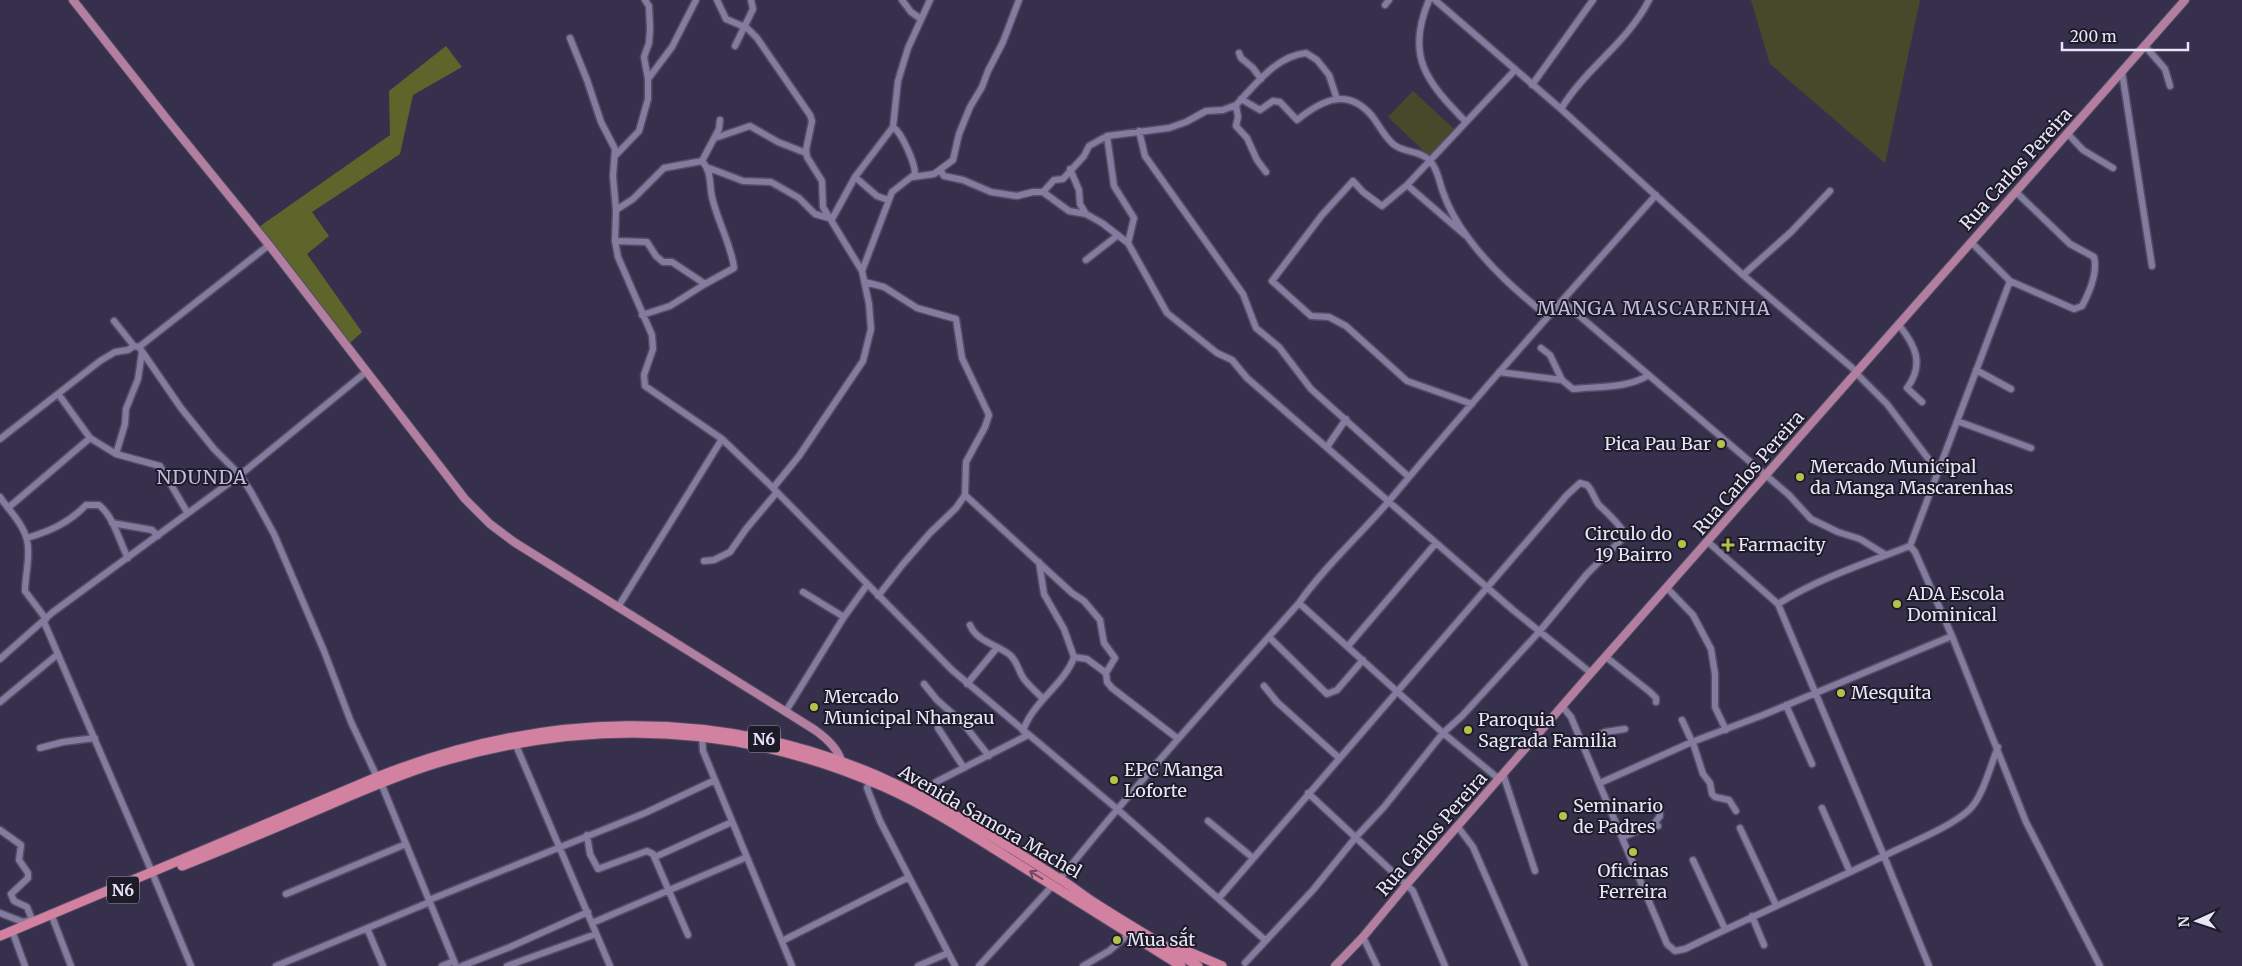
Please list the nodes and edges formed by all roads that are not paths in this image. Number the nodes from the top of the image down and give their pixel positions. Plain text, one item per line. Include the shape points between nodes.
1 (73, 0) edge
2 (646, 0) edge
3 (696, 0) edge
4 (717, 0) edge
5 (750, 0) edge
6 (902, 0) edge
7 (930, 0) edge
8 (1019, 0) edge
9 (1428, 0) edge
10 (1435, 0) edge
11 (1593, 0) edge
12 (1649, 0) edge
13 (2185, 0) edge
14 (921, 19) junction
15 (744, 26) junction
16 (570, 38) dead end
17 (735, 46) dead end
18 (2145, 46) junction
19 (1239, 53) dead end
20 (1514, 70) junction
21 (2122, 72) junction
22 (648, 79) junction
23 (1260, 79) junction
24 (1532, 85) junction
25 (2170, 86) dead end
26 (1241, 99) junction
27 (1337, 99) junction
28 (1236, 105) junction
29 (1561, 109) junction
30 (720, 120) dead end
31 (1466, 122) junction
32 (893, 127) junction
33 (1139, 131) junction
34 (2068, 134) junction
35 (1107, 136) junction
36 (715, 138) junction
37 (806, 153) junction
38 (615, 156) junction
39 (702, 161) junction
40 (1431, 161) junction
41 (709, 168) junction
42 (2113, 168) dead end
43 (940, 170) junction
44 (1070, 170) junction
45 (1266, 172) dead end
46 (913, 177) junction
47 (855, 178) junction
48 (1407, 185) junction
49 (1830, 191) dead end
50 (1044, 192) junction
51 (2016, 192) junction
52 (1656, 195) junction
53 (888, 200) junction
54 (616, 210) junction
55 (1086, 214) junction
56 (832, 219) junction
57 (1118, 235) junction
58 (1467, 237) junction
59 (615, 241) junction
60 (1971, 242) junction
61 (1128, 243) junction
62 (269, 245) junction
63 (1086, 260) dead end
64 (2152, 266) dead end
65 (862, 271) junction
66 (1743, 275) junction
67 (2010, 281) junction
68 (865, 282) junction
69 (705, 284) junction
70 (1562, 301) junction
71 (642, 315) junction
72 (1547, 316) junction
73 (114, 321) dead end
74 (1899, 324) junction
75 (138, 348) junction
76 (1541, 348) dead end
77 (1976, 370) junction
78 (366, 372) junction
79 (1498, 372) junction
80 (1856, 373) junction
81 (1648, 375) junction
82 (1562, 380) junction
83 (2011, 389) dead end
84 (59, 394) junction
85 (1922, 402) dead end
86 (1472, 404) junction
87 (1346, 419) junction
88 (1957, 421) junction
89 (90, 438) junction
90 (0, 439) edge
91 (722, 439) junction
92 (1327, 447) junction
93 (2031, 448) dead end
94 (116, 454) junction
95 (1939, 468) junction
96 (240, 475) junction
97 (1766, 476) junction
98 (1409, 477) junction
99 (775, 490) junction
100 (965, 496) junction
101 (0, 497) edge
102 (1388, 502) junction
103 (8, 508) junction
104 (187, 512) junction
105 (112, 523) junction
106 (158, 536) junction
107 (27, 538) junction
108 (1708, 542) junction
109 (1436, 543) junction
110 (1910, 546) junction
111 (1886, 555) junction
112 (128, 558) junction
113 (704, 561) dead end
114 (1039, 562) junction
115 (867, 585) junction
116 (1487, 588) junction
117 (1667, 588) junction
118 (803, 592) dead end
119 (878, 596) junction
120 (1299, 603) junction
121 (1778, 604) junction
122 (618, 607) junction
123 (844, 617) junction
124 (45, 620) junction
125 (970, 625) dead end
126 (1539, 632) junction
127 (1952, 636) junction
128 (1268, 637) junction
129 (1348, 646) junction
130 (996, 649) junction
131 (58, 654) junction
132 (1606, 656) junction
133 (1074, 657) junction
134 (0, 659) edge
135 (1364, 660) junction
136 (1106, 673) junction
137 (1591, 673) junction
138 (924, 684) dead end
139 (967, 684) junction
140 (1264, 686) dead end
141 (1397, 691) junction
142 (1816, 692) junction
143 (1043, 699) junction
144 (0, 702) edge
145 (1656, 702) dead end
146 (1786, 705) junction
147 (1562, 706) junction
148 (786, 711) junction
149 (1682, 720) dead end
150 (938, 728) dead end
151 (1625, 729) dead end
152 (1726, 730) junction
153 (1443, 732) junction
154 (1026, 733) junction
155 (702, 736) junction
156 (95, 738) junction
157 (1177, 738) junction
158 (1692, 742) junction
159 (515, 743) junction
160 (1582, 744) junction
161 (1998, 747) junction
162 (40, 748) dead end
163 (989, 756) junction
164 (1338, 757) junction
165 (841, 761) junction
166 (1812, 764) dead end
167 (964, 768) junction
168 (1501, 776) junction
169 (379, 780) junction
170 (714, 780) junction
171 (870, 781) junction
172 (1600, 783) junction
173 (1308, 793) junction
174 (920, 796) junction
175 (1659, 806) dead end
176 (1116, 808) junction
177 (1822, 808) dead end
178 (1736, 811) dead end
179 (1208, 821) dead end
180 (280, 822) junction
181 (732, 822) junction
182 (1458, 827) junction
183 (1740, 828) dead end
184 (0, 830) edge
185 (587, 835) junction
186 (1623, 836) junction
187 (1356, 837) junction
188 (406, 844) junction
189 (560, 846) junction
190 (1884, 856) junction
191 (655, 857) junction
192 (747, 857) junction
193 (1253, 858) junction
194 (1693, 860) dead end
195 (1535, 871) dead end
196 (1850, 872) junction
197 (153, 874) junction
198 (909, 877) junction
199 (1060, 879) junction
200 (1407, 884) junction
201 (1053, 885) junction
202 (669, 891) junction
203 (286, 894) dead end
204 (1218, 898) junction
205 (430, 901) junction
206 (1776, 905) junction
207 (588, 912) junction
208 (0, 913) edge
209 (1752, 916) junction
210 (53, 920) junction
211 (32, 921) junction
212 (592, 923) junction
213 (367, 928) junction
214 (1724, 930) junction
215 (1130, 933) junction
216 (596, 934) junction
217 (0, 936) edge
218 (14, 936) junction
219 (688, 936) dead end
220 (1363, 938) junction
221 (1156, 940) junction
222 (1265, 940) junction
223 (782, 941) junction
224 (1142, 941) junction
225 (0, 942) edge
226 (1764, 945) dead end
227 (948, 953) junction
228 (1245, 963) dead end
229 (455, 964) edge
230 (608, 965) edge
231 (25, 966) edge
232 (71, 966) edge
233 (191, 966) edge
234 (276, 966) edge
235 (383, 966) edge
236 (442, 966) edge
237 (462, 966) edge
238 (507, 966) edge
239 (792, 966) edge
240 (918, 966) edge
241 (955, 966) edge
242 (979, 966) edge
243 (1083, 966) edge
244 (1169, 966) edge
245 (1181, 966) edge
246 (1198, 966) edge
247 (1222, 966) edge
248 (1335, 966) edge
249 (1376, 966) edge
250 (1445, 966) edge
251 (1525, 966) edge
252 (1928, 966) edge
253 (2100, 966) edge

1 - 62 main road
2 - 22 street via 650,29 644,57
3 - 22 street via 672,47
4 - 15 street via 726,19
5 - 15 street via 753,9
6 - 14 street
7 - 14 street
8 - 43 street via 1003,42 970,107 954,158
9 - 31 street via 1422,15 1422,65 1436,90
10 - 20 street
11 - 24 street
12 - 29 street via 1628,30 1577,85
13 - 18 main road, Rua Carlos Pereira
14 - 32 street via 898,81
15 - 17 street
15 - 37 street via 757,38 810,115 812,121
16 - 38 street
18 - 21 main road, Rua Carlos Pereira
18 - 25 street via 2165,69
19 - 23 street
20 - 24 street
20 - 31 street
21 - 34 main road, Rua Carlos Pereira
21 - 64 street
22 - 38 street via 648,99 639,131
23 - 26 street
23 - 27 street via 1290,56 1306,53 1317,60 1329,75
24 - 29 street
26 - 27 street via 1260,110 1273,101 1280,102 1297,120 1319,103
26 - 28 street
27 - 40 street via 1361,105 1392,144
28 - 33 street via 1206,111 1169,128
28 - 45 street via 1236,126 1247,138
29 - 52 street
30 - 36 street
31 - 40 street
32 - 46 street via 906,146 915,171
32 - 47 street
33 - 35 street
33 - 87 street via 1145,156 1243,294 1256,328 1279,347 1311,389
34 - 42 street via 2083,150
34 - 51 main road, Rua Carlos Pereira
35 - 44 street via 1089,146
35 - 61 street via 1114,186 1134,218
36 - 37 street via 750,126
36 - 39 street
37 - 56 street via 822,180 824,207
38 - 54 street via 612,176
39 - 41 street
39 - 54 street via 664,168 633,199
40 - 48 street
40 - 58 street via 1443,194
41 - 56 street via 743,182 771,182 799,198 815,214
41 - 69 street via 716,215 734,268
43 - 46 street
43 - 50 street via 944,176 991,192 1017,196
44 - 50 street via 1063,179 1054,180
44 - 55 street
46 - 53 street via 895,188
47 - 53 street via 877,196
47 - 56 street
48 - 58 street
48 - 86 street via 1382,206 1353,181 1322,215 1272,281 1311,316 1329,317 1346,326 1407,381
49 - 66 street
50 - 55 street via 1069,211
51 - 60 main road, Rua Carlos Pereira
51 - 67 street via 2070,244 2092,255 2095,266 2088,295 2082,306 2074,309
52 - 66 street
52 - 70 street
53 - 65 street
54 - 59 street
55 - 57 street
56 - 65 street
57 - 61 street
57 - 63 street
58 - 72 street via 1498,274
59 - 69 street via 648,242 663,262 672,262
59 - 71 street via 620,263
60 - 67 street
60 - 74 main road, Rua Carlos Pereira
61 - 92 street via 1167,313 1217,353 1232,360
62 - 75 street
62 - 78 main road
65 - 68 street
66 - 80 street
67 - 77 street
68 - 99 street via 870,329 863,361
68 - 100 street via 884,287 917,308 956,320 962,358 989,415 986,427 966,462
69 - 71 street via 670,306
70 - 72 street
70 - 81 street
71 - 91 street via 649,326 652,343 644,375 645,386
72 - 79 street
73 - 75 street
74 - 80 main road, Rua Carlos Pereira
74 - 85 street via 1911,340 1916,358 1914,378 1907,388
75 - 84 street via 115,352
75 - 94 street via 138,379 126,409
75 - 96 street via 181,408
76 - 82 street via 1550,355
77 - 83 street
77 - 88 street
78 - 96 street
78 - 122 main road via 465,499 490,524
79 - 82 street
79 - 86 street
80 - 95 street via 1887,404 1930,461
80 - 97 main road, Rua Carlos Pereira
81 - 82 street via 1623,386 1573,388
81 - 97 street
84 - 89 street
84 - 90 street
86 - 98 street
87 - 92 street
87 - 98 street
88 - 93 street
88 - 95 street
89 - 94 street
89 - 103 street
91 - 99 street
91 - 122 street
92 - 102 street
94 - 104 street via 162,467
95 - 110 street
96 - 104 street
96 - 169 street via 274,534 351,722
97 - 108 main road, Rua Carlos Pereira
97 - 111 street via 1811,519 1860,539
98 - 102 street
99 - 113 street via 730,552
99 - 115 street
100 - 114 street
100 - 119 street
101 - 103 street
102 - 109 street
102 - 120 street via 1314,582
103 - 107 street
104 - 106 street
105 - 106 street via 152,530
105 - 107 street via 99,505 86,505 52,530
105 - 112 street
106 - 112 street
107 - 124 street via 25,591
108 - 117 main road, Rua Carlos Pereira
108 - 121 street
109 - 116 street
109 - 129 street
110 - 111 street
110 - 127 street
111 - 121 street via 1819,582
112 - 124 street
114 - 133 street via 1044,594 1064,629
114 - 136 street via 1072,594 1084,601 1100,620 1104,643 1115,658
115 - 119 street
115 - 123 street
116 - 126 street
116 - 126 street via 1567,495 1580,483 1587,485 1625,535 1587,574
116 - 141 street
117 - 132 main road, Rua Carlos Pereira
117 - 152 street via 1693,616 1711,649 1715,707
118 - 123 street
119 - 139 street
120 - 128 street
120 - 129 street
121 - 142 street
122 - 148 main road
123 - 148 street
124 - 131 street
124 - 134 street
125 - 130 street
126 - 137 street
126 - 153 street via 1462,716
127 - 142 street
127 - 161 street
128 - 135 street via 1327,694 1337,690
128 - 157 street
129 - 135 street
130 - 139 street
130 - 143 street via 1012,657 1023,678
131 - 144 street
131 - 156 street
132 - 137 main road, Rua Carlos Pereira
132 - 145 street via 1650,692
133 - 136 street via 1087,659
133 - 143 street via 1069,668
135 - 141 street
136 - 157 street via 1112,688
137 - 147 main road, Rua Carlos Pereira
138 - 163 street via 962,722
139 - 154 street
140 - 164 street via 1277,702
141 - 153 street
141 - 164 street
142 - 146 street
142 - 190 street
143 - 154 street via 1030,715
146 - 152 street
146 - 166 street
147 - 160 street via 1571,717
147 - 168 main road, Rua Carlos Pereira
148 - 165 main road via 826,738
149 - 158 street
150 - 167 street
151 - 160 street via 1606,732
152 - 158 street
153 - 168 street
153 - 187 street
154 - 163 street
154 - 176 street
155 - 159 highway, Avenida Samora Machel / N6 via 593,733
155 - 170 street via 703,751
155 - 171 highway, Avenida Samora Machel / N6 via 756,745 809,759
156 - 162 street
156 - 197 street
157 - 176 street
158 - 172 street
158 - 178 street via 1712,794 1728,800
159 - 169 highway, N6
159 - 189 street
160 - 172 street
161 - 190 street via 1970,809
161 - 253 street via 2034,840
163 - 167 street
164 - 173 street
165 - 169 highway, Avenida Samora Machel / N6 via 724,731 631,725 564,729 499,739 428,758
165 - 174 highway, Avenida Samora Machel / N6
167 - 174 street via 936,782
168 - 182 main road, Rua Carlos Pereira
168 - 195 street
169 - 180 highway, N6
169 - 180 highway, Avenida Samora Machel / N6 via 288,815
169 - 188 street
170 - 181 street
170 - 185 street via 645,813
171 - 198 street via 867,788 880,822
201 -> 171 highway, Avenida Samora Machel / N6 via 918,804
172 - 186 street
173 - 187 street
173 - 193 street
174 - 199 highway, Avenida Samora Machel / N6
175 - 186 street via 1660,816 1656,825
176 - 199 street
176 - 204 street
177 - 196 street
179 - 193 street
180 - 197 highway, N6
181 - 191 street
181 - 192 street
182 - 200 main road, Rua Carlos Pereira
182 - 251 street via 1473,847
183 - 206 street
184 - 211 street via 21,845 19,859 28,876 10,894 12,899 27,907
185 - 189 street
185 - 191 street via 590,854 598,869 647,851
186 - 214 street via 1670,948 1674,951 1684,949
187 - 200 street
187 - 222 street via 1313,890
188 - 203 street
188 - 205 street
189 - 205 street
189 - 207 street
190 - 196 street
190 - 252 street
191 - 202 street
192 - 202 street
192 - 223 street
193 - 204 street
194 - 214 street
196 - 206 street
197 - 210 highway, N6
197 - 211 highway, N6
197 - 233 street
198 - 223 street
198 - 227 street
199 - 221 highway, Avenida Samora Machel / N6
200 - 220 main road, Rua Carlos Pereira
200 - 250 street via 1415,895
201 - 215 highway, Avenida Samora Machel / N6
201 - 242 street
202 - 212 street
202 - 219 street
204 - 222 street
205 - 213 street
205 - 229 street
206 - 209 street
207 - 212 street
207 - 237 street
208 - 211 street via 23,922
209 - 214 street
209 - 226 street
210 - 218 highway, N6
210 - 232 street
211 - 217 highway, N6
212 - 216 street
213 - 234 street
213 - 235 street
215 - 224 highway, Avenida Samora Machel / N6
215 - 243 street via 1109,951
216 - 230 street
216 - 238 street
218 - 225 highway, N6
218 - 231 street
220 - 248 main road, Rua Carlos Pereira
220 - 249 street
221 - 246 highway, Avenida Samora Machel / N6
221 - 247 highway
222 - 228 street
223 - 239 street
224 - 244 highway
224 - 245 highway, Avenida Samora Machel / N6
227 - 240 street
227 - 241 street
229 - 236 street

